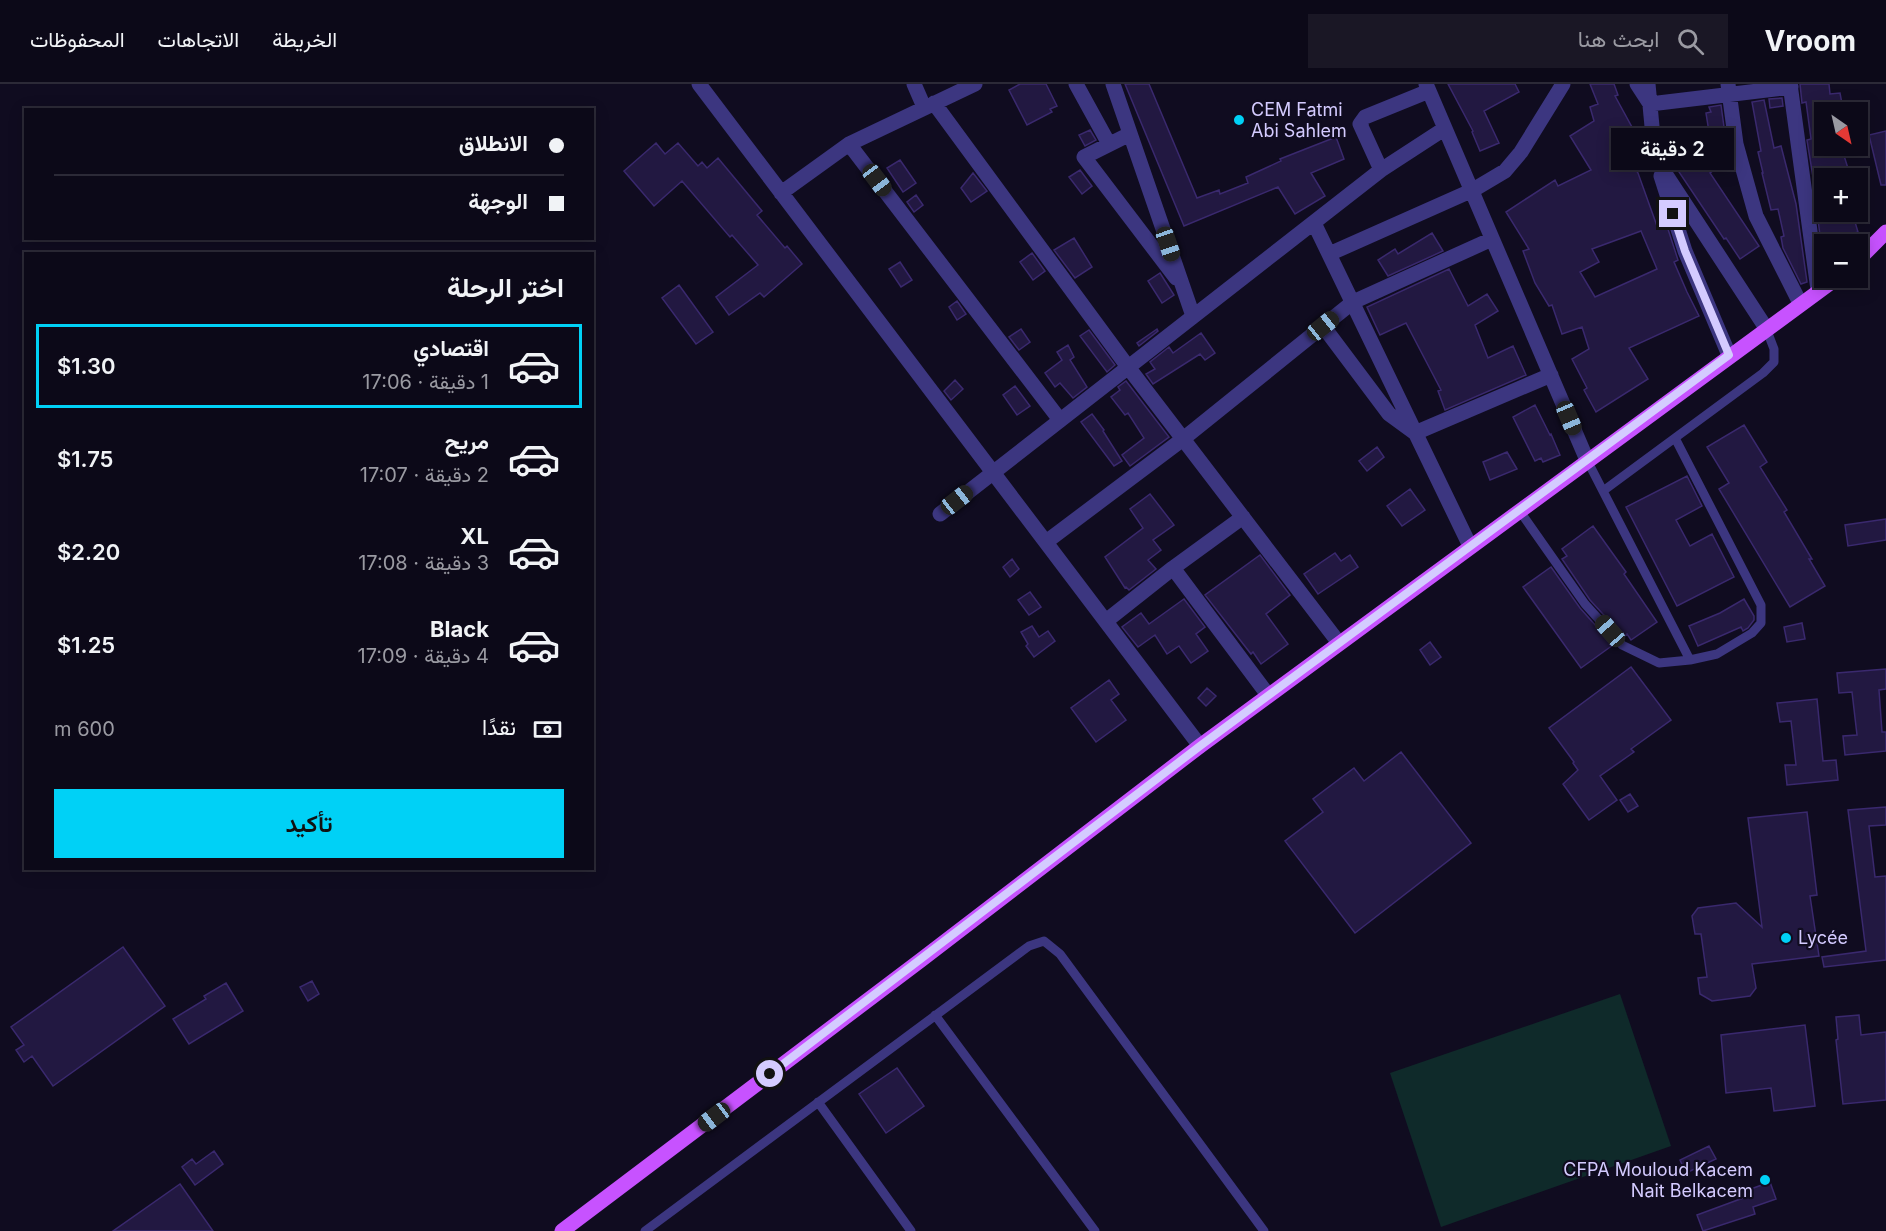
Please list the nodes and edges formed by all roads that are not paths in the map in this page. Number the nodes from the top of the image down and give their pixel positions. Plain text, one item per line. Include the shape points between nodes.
1 (699, 84) edge
2 (914, 84) edge
3 (975, 84) edge
4 (1076, 84) edge
5 (1113, 84) edge
6 (1563, 84) edge
7 (1637, 84) edge
8 (1648, 84) edge
9 (1790, 86) edge
10 (1427, 88) edge
11 (1729, 89) edge
12 (1650, 104) junction
13 (929, 105) junction
14 (1444, 129) junction
15 (1130, 134) junction
16 (849, 144) junction
17 (1109, 144) junction
18 (1655, 158) junction
19 (1381, 170) junction
20 (1473, 190) junction
21 (781, 193) junction
22 (1314, 223) junction
23 (1886, 232) edge
24 (1492, 239) junction
25 (1886, 245) edge
26 (1868, 251) edge
27 (1329, 254) junction
28 (1868, 256) edge
29 (1183, 288) junction
30 (1821, 288) edge
31 (1818, 290) junction
32 (1353, 302) junction
33 (1800, 303) junction
34 (1193, 316) junction
35 (1323, 326) junction
36 (1766, 328) junction
37 (1729, 355) junction
38 (1128, 367) junction
39 (1551, 375) junction
40 (1060, 420) junction
41 (1415, 433) junction
42 (1675, 438) junction
43 (1183, 439) junction
44 (1587, 460) junction
45 (993, 472) junction
46 (1603, 491) junction
47 (1519, 510) junction
48 (940, 513) dead end
49 (1243, 517) junction
50 (1046, 542) junction
51 (1470, 546) junction
52 (1173, 568) junction
53 (1106, 621) junction
54 (1339, 643) junction
55 (1690, 660) junction
56 (1268, 695) junction
57 (1200, 746) junction
58 (935, 1015) junction
59 (818, 1102) junction
60 (562, 1231) edge
61 (645, 1231) edge
62 (911, 1231) edge
63 (1095, 1231) edge
64 (1264, 1231) edge

1 - 21 street
2 - 13 street
3 - 13 street
4 - 17 street
5 - 15 street
6 - 20 street via 1505,171
7 - 12 street
8 - 12 street
9 - 11 street
9 - 31 street
10 - 14 street
10 - 19 street via 1365,117 1360,124
11 - 12 street
11 - 33 street via 1736,144 1756,216
12 - 18 street
13 - 16 street
13 - 38 street
14 - 19 street
14 - 20 street
15 - 17 street
15 - 29 street
16 - 21 street
16 - 40 street
17 - 29 street via 1083,158
18 - 36 street
18 - 37 street via 1685,251
19 - 22 street
20 - 24 street
20 - 27 street
21 - 45 street
22 - 27 street
22 - 34 street
23 - 26 main road
24 - 32 street
24 - 39 street
25 - 28 main road
27 - 32 street
29 - 34 street
30 - 31 main road
31 - 33 main road
32 - 35 street
32 - 41 street
33 - 36 main road
34 - 38 street
35 - 41 street via 1389,414
35 - 43 street
36 - 37 main road
36 - 42 lane via 1774,362
37 - 44 main road
38 - 40 street
38 - 43 street
39 - 41 street
39 - 44 street
40 - 45 street
41 - 51 street
42 - 46 lane
42 - 55 lane via 1761,605 1761,623 1752,633 1717,654
43 - 49 street
43 - 50 street
44 - 46 lane
44 - 47 main road
45 - 48 street
45 - 50 street
46 - 55 lane
47 - 51 main road
47 - 55 lane via 1585,604 1622,645 1659,663
49 - 52 street
49 - 54 street
50 - 53 street
51 - 54 main road
52 - 53 street
52 - 56 street
53 - 57 street
54 - 56 main road
56 - 57 main road
57 - 60 main road
58 - 59 lane
58 - 63 lane
58 - 64 lane via 1029,946 1044,941 1060,954
59 - 61 lane
59 - 62 lane

